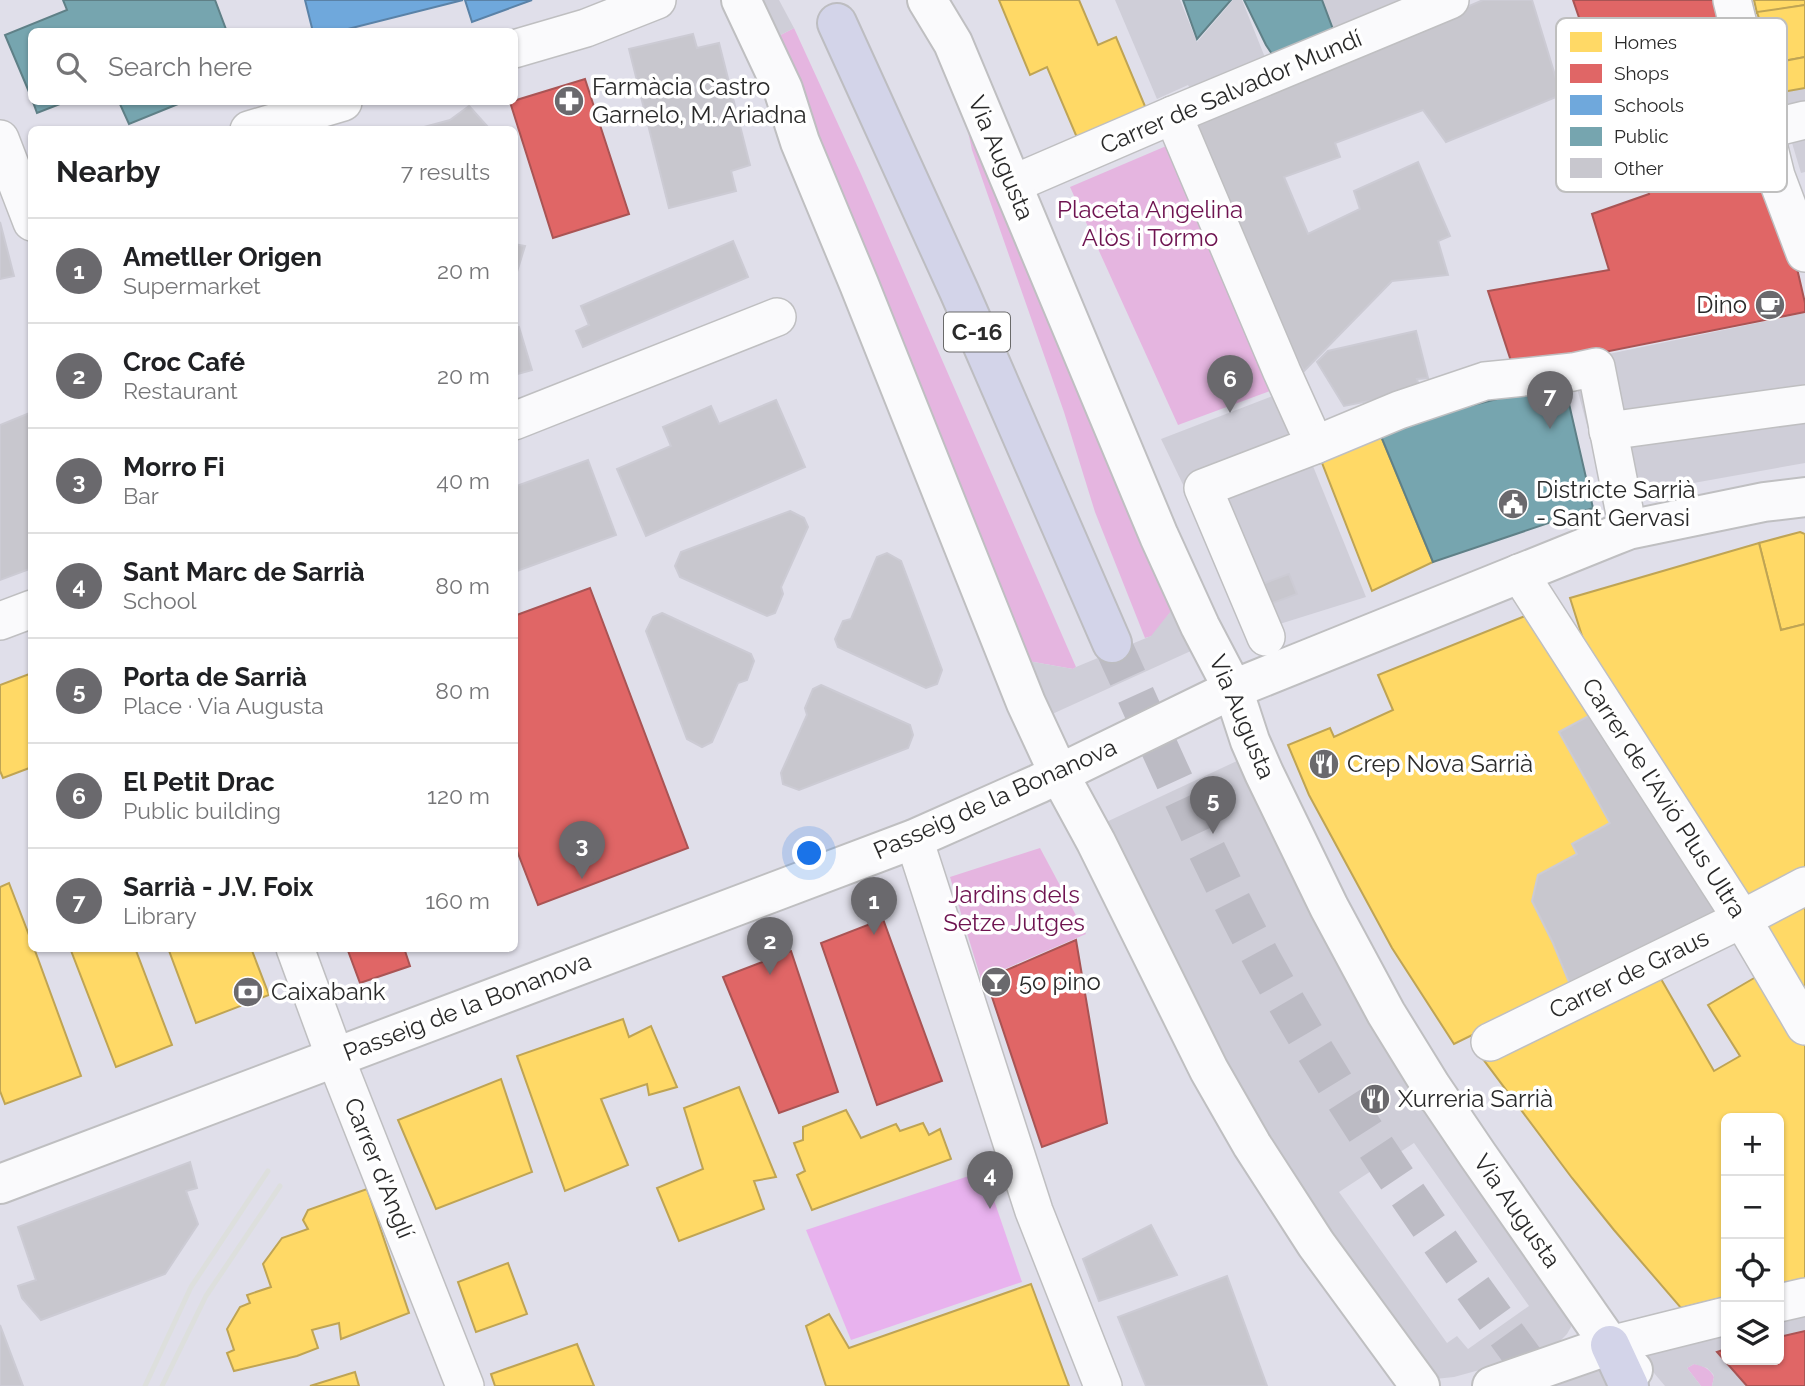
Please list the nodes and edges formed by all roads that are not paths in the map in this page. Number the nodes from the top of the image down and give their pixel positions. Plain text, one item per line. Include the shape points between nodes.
1 (657, 0) edge
2 (741, 0) edge
3 (927, 0) edge
4 (1450, 0) edge
5 (1732, 0) edge
6 (1736, 18) edge
7 (837, 23) dead end
8 (518, 48) edge
9 (332, 105) edge
10 (1173, 115) junction
11 (1805, 120) edge
12 (1787, 124) edge
13 (262, 126) edge
14 (0, 139) edge
15 (1013, 184) junction
16 (1782, 192) edge
17 (28, 203) edge
18 (1805, 253) edge
19 (777, 317) dead end
20 (1805, 404) edge
21 (518, 419) edge
22 (1608, 431) junction
23 (1315, 445) junction
24 (1805, 497) edge
25 (1626, 520) junction
26 (1519, 573) junction
27 (28, 611) edge
28 (0, 621) edge
29 (1266, 637) dead end
30 (1112, 643) tunnel mouth
31 (1233, 689) junction
32 (1059, 774) junction
33 (914, 839) junction
34 (1805, 886) edge
35 (1742, 919) junction
36 (296, 952) edge
37 (1805, 1026) edge
38 (1490, 1042) dead end
39 (335, 1057) junction
40 (0, 1184) edge
41 (1805, 1297) edge
42 (1783, 1302) edge
43 (1721, 1317) edge
44 (1610, 1345) junction
45 (465, 1386) edge
46 (1103, 1386) edge
47 (1420, 1386) edge
48 (1492, 1386) edge
49 (1629, 1386) edge
50 (1645, 1386) edge

1 - 8 street
2 - 32 street via 783,89 800,142 1026,703
3 - 15 street, Via Augusta via 953,43
4 - 10 street, Carrer de Salvador Mundí
5 - 6 street
7 - 30 highway, C-16
9 - 13 street
10 - 15 street, Carrer de Salvador Mundí
10 - 23 street
11 - 12 street
14 - 17 street
15 - 31 street, Via Augusta via 1159,536
16 - 18 street
19 - 21 street
20 - 22 street
22 - 23 street via 1596,367 1485,382 1399,410
22 - 25 street
23 - 29 street via 1203,488
24 - 25 street, Passeig de la Bonanova
25 - 26 street, Passeig de la Bonanova
26 - 31 street, Passeig de la Bonanova
26 - 35 street, Carrer de l'Avió Plus Ultra
27 - 28 street
31 - 32 street, Passeig de la Bonanova
31 - 44 street, Via Augusta via 1264,773 1386,1013 1476,1154
32 - 33 street, Passeig de la Bonanova
32 - 47 street via 1209,1070 1252,1145 1316,1244
33 - 39 street, Passeig de la Bonanova
33 - 46 street via 1034,1211
34 - 35 street, Carrer de Graus
35 - 37 street, Carrer de l'Avió Plus Ultra
35 - 38 street, Carrer de Graus
36 - 39 street, Carrer d'Anglí
39 - 40 street, Passeig de la Bonanova
39 - 45 street, Carrer d'Anglí
41 - 42 street
43 - 44 street
44 - 48 street
44 - 49 highway
44 - 50 street, Via Augusta

